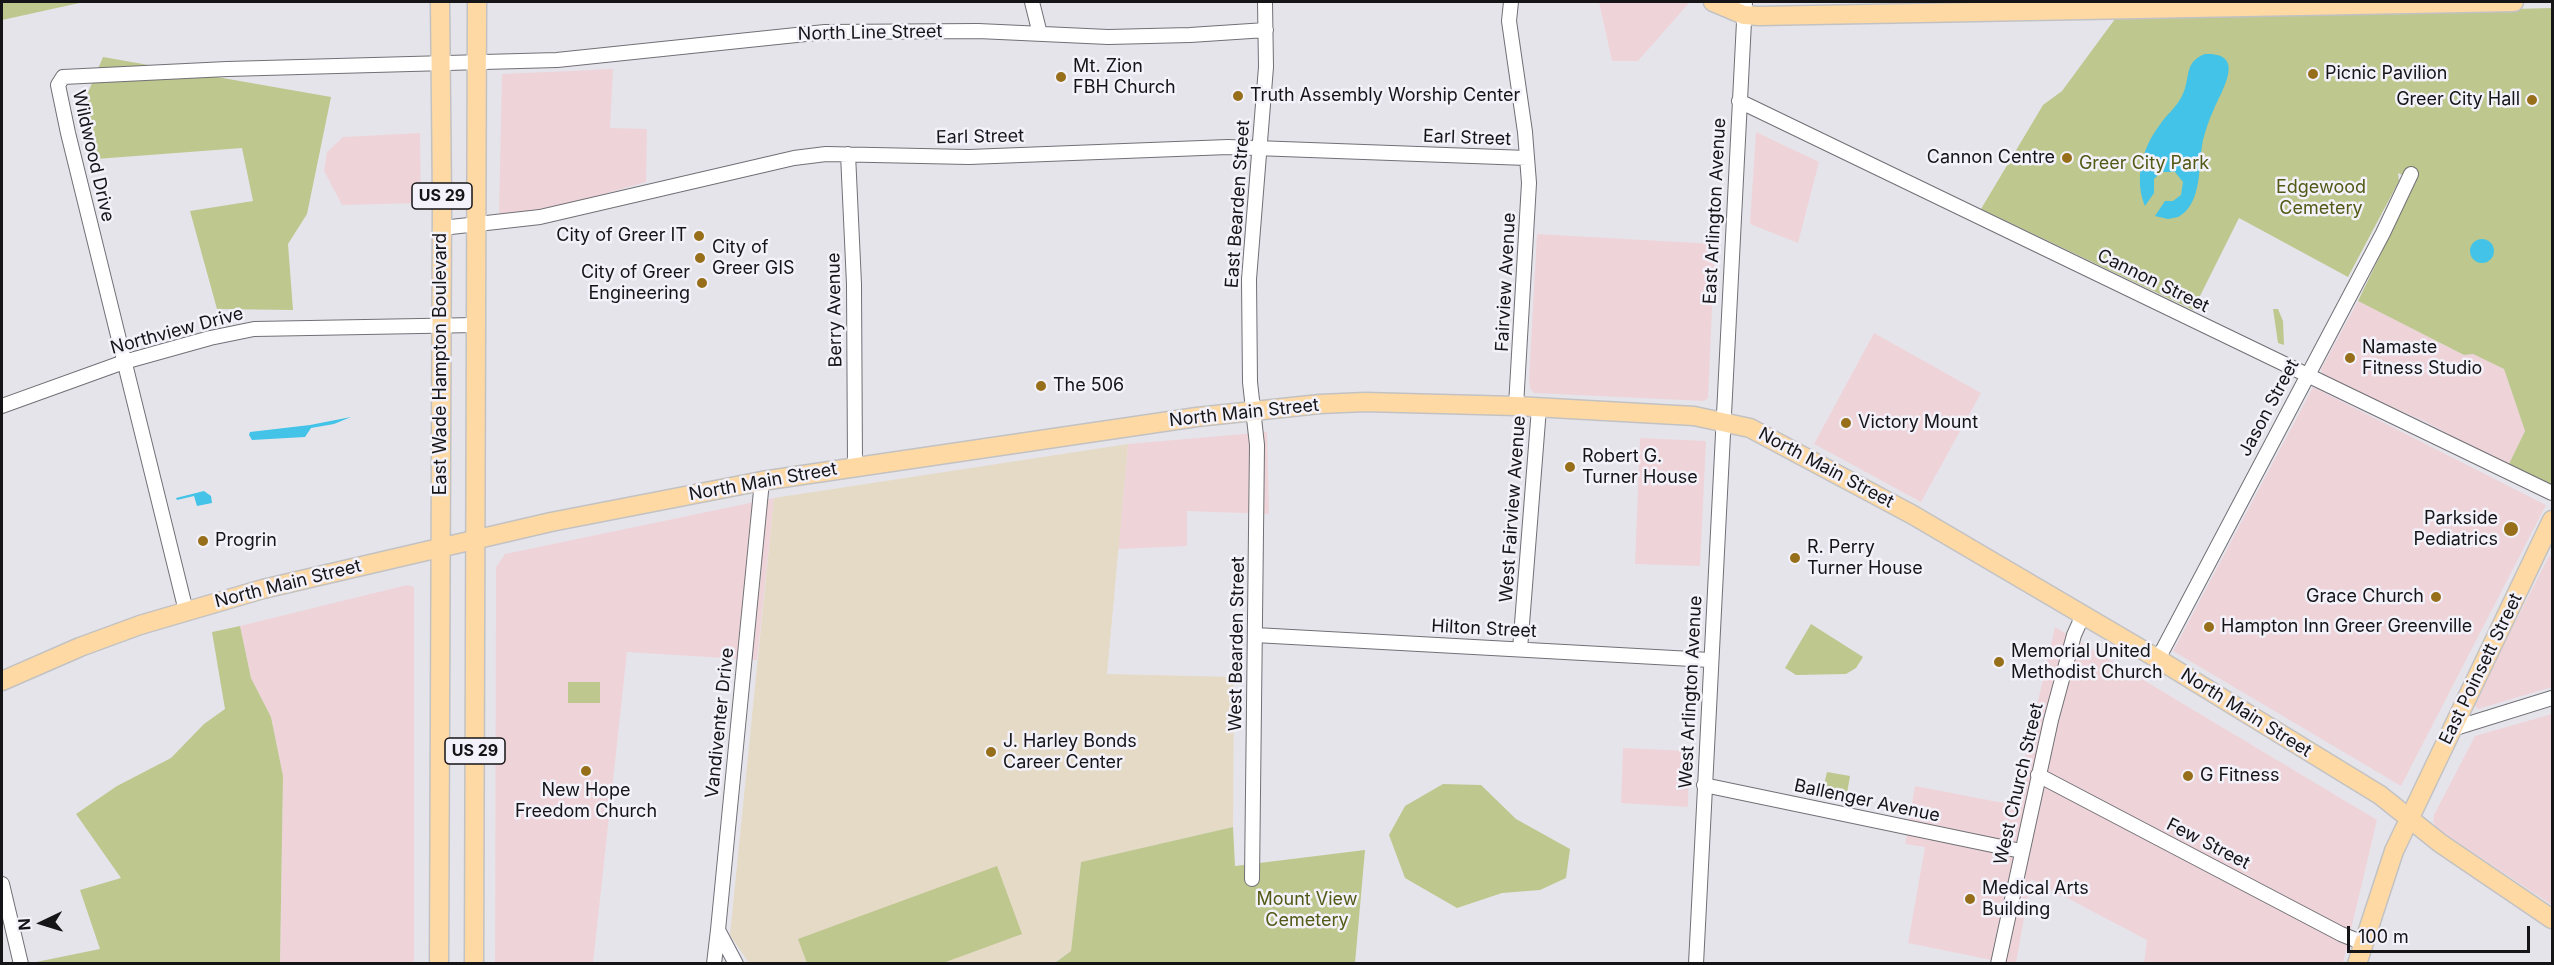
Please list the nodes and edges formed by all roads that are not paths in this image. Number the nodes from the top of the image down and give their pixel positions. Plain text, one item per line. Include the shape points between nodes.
1 (440, 2) edge
2 (477, 2) edge
3 (1032, 2) edge
4 (1265, 2) edge
5 (1511, 2) edge
6 (1713, 2) edge
7 (2514, 2) edge
8 (2415, 3) edge
9 (2203, 5) edge
10 (1874, 7) edge
11 (1744, 8) edge
12 (1266, 30) junction
13 (1040, 34) junction
14 (476, 63) junction
15 (441, 65) junction
16 (1739, 101) junction
17 (1259, 148) junction
18 (848, 154) junction
19 (1527, 158) junction
20 (2411, 174) dead end
21 (477, 225) junction
22 (442, 228) junction
23 (476, 325) junction
24 (441, 326) junction
25 (124, 362) junction
26 (2307, 374) junction
27 (2, 406) edge
28 (1516, 406) junction
29 (1539, 408) junction
30 (1253, 410) junction
31 (1723, 422) junction
32 (855, 466) junction
33 (762, 481) junction
34 (2553, 493) edge
35 (2553, 520) edge
36 (476, 539) junction
37 (2547, 546) edge
38 (440, 547) junction
39 (186, 611) junction
40 (2083, 615) junction
41 (1256, 635) junction
42 (1520, 649) junction
43 (2158, 659) junction
44 (1710, 660) junction
45 (2, 681) edge
46 (2553, 698) edge
47 (2463, 705) junction
48 (2475, 722) junction
49 (2452, 729) junction
50 (2038, 776) junction
51 (1704, 785) junction
52 (2409, 819) junction
53 (2021, 851) junction
54 (1252, 879) dead end
55 (2, 884) edge
56 (2553, 919) edge
57 (718, 930) junction
58 (2363, 943) junction
59 (21, 963) edge
60 (439, 963) edge
61 (474, 963) edge
62 (714, 963) edge
63 (736, 963) edge
64 (1696, 963) edge
65 (1998, 963) edge
66 (2357, 963) edge

1 - 15 main road, East Wade Hampton Boulevard / US 29
2 - 14 main road, East Wade Hampton Boulevard / US 29
3 - 13 street
4 - 12 street, East Bearden Street
5 - 19 street, Fairview Avenue via 1509,21
6 - 11 main road
7 - 8 main road
8 - 9 main road
9 - 10 main road
10 - 11 main road
11 - 16 street, East Arlington Avenue
12 - 13 street, North Line Street via 1108,37
12 - 17 street, East Bearden Street
13 - 14 street, North Line Street via 786,34 604,57
14 - 15 street, Wildwood Drive
14 - 21 main road, East Wade Hampton Boulevard / US 29
15 - 22 main road, East Wade Hampton Boulevard / US 29
15 - 25 street, Wildwood Drive via 63,77 58,85 68,133
16 - 26 street, Cannon Street
16 - 31 street, East Arlington Avenue
17 - 18 street, Earl Street via 969,157
17 - 19 street, Earl Street
17 - 30 street, East Bearden Street via 1249,279
18 - 21 street, Earl Street via 794,158 567,212
18 - 32 street, Berry Avenue via 854,284
19 - 28 street, Fairview Avenue
20 - 26 street, Jason Street
21 - 22 street, Earl Street
21 - 23 main road, East Wade Hampton Boulevard / US 29
22 - 24 main road, East Wade Hampton Boulevard / US 29
23 - 24 street, Northview Drive
23 - 36 main road, East Wade Hampton Boulevard / US 29
24 - 25 street, Northview Drive via 254,329
24 - 38 main road, East Wade Hampton Boulevard / US 29
25 - 27 street, Northview Drive
25 - 39 street, Wildwood Drive
26 - 34 street, Cannon Street
26 - 43 street, Jason Street
28 - 29 main road, North Main Street
28 - 30 main road, North Main Street via 1365,402
29 - 31 main road, North Main Street via 1694,416
29 - 42 street, West Fairview Avenue
30 - 32 main road, North Main Street
30 - 41 street, West Bearden Street via 1257,445
31 - 40 main road, North Main Street via 1750,428 1827,468
31 - 44 street, West Arlington Avenue
32 - 33 main road, North Main Street
33 - 36 main road, North Main Street
33 - 57 street, Vandiventer Drive
35 - 37 main road, East Poinsett Street
36 - 38 main road, North Main Street
36 - 61 main road, US 29
37 - 47 main road, East Poinsett Street
38 - 39 main road, North Main Street
38 - 60 main road, US 29
39 - 45 main road, North Main Street via 80,647
40 - 43 main road, North Main Street
40 - 50 street, West Church Street
41 - 42 street, Hilton Street
41 - 54 street, West Bearden Street
42 - 44 street, Hilton Street
43 - 52 main road, North Main Street via 2380,795
44 - 51 street, West Arlington Avenue
46 - 48 street
47 - 48 street
47 - 49 main road, East Poinsett Street
48 - 49 street
49 - 52 main road, East Poinsett Street
50 - 53 street, West Church Street
50 - 58 street, Few Street
51 - 53 street, Ballenger Avenue
51 - 64 street, West Arlington Avenue
52 - 56 main road, North Main Street
52 - 58 main road, East Poinsett Street via 2388,865
53 - 65 street, West Church Street
55 - 59 street
57 - 62 street, Vandiventer Drive
57 - 63 street
58 - 66 main road, East Poinsett Street

